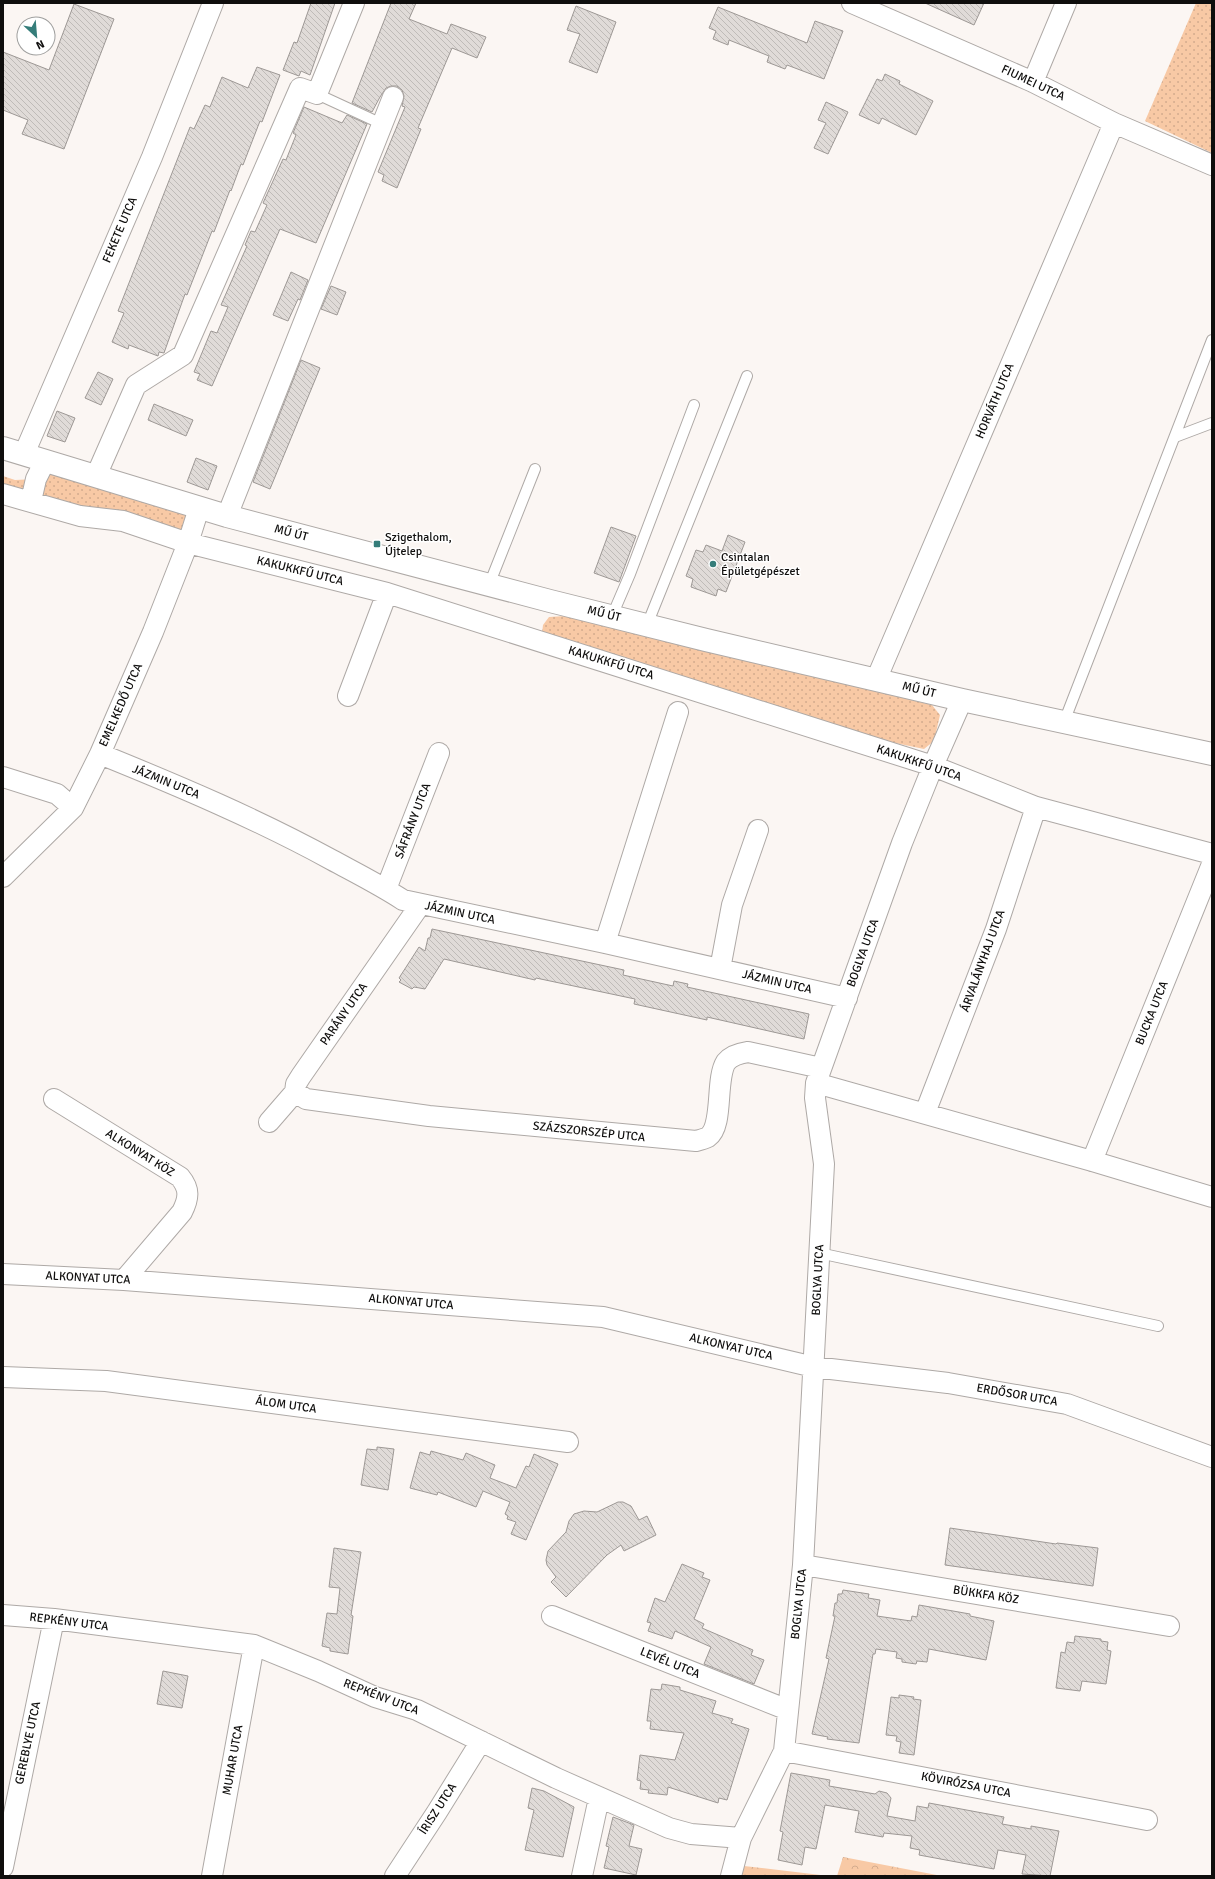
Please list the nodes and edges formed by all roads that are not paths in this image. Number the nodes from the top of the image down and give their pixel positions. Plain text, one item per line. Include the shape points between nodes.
1 (213, 3) edge
2 (354, 3) edge
3 (853, 3) edge
4 (1066, 3) edge
5 (1033, 82) junction
6 (317, 94) junction
7 (393, 98) dead end
8 (1114, 123) junction
9 (382, 124) junction
10 (1212, 165) edge
11 (1212, 340) edge
12 (747, 376) dead end
13 (694, 405) dead end
14 (1212, 423) edge
15 (1174, 437) junction
16 (3, 448) edge
17 (24, 454) junction
18 (45, 461) junction
19 (535, 469) dead end
20 (96, 476) junction
21 (3, 494) edge
22 (31, 502) junction
23 (199, 508) junction
24 (227, 516) junction
25 (188, 543) junction
26 (489, 585) junction
27 (387, 593) junction
28 (612, 616) junction
29 (647, 625) junction
30 (876, 680) junction
31 (348, 696) dead end
32 (962, 700) junction
33 (678, 712) dead end
34 (1064, 722) junction
35 (439, 753) dead end
36 (100, 754) junction
37 (1212, 754) edge
38 (933, 766) junction
39 (3, 777) edge
40 (1036, 807) junction
41 (73, 808) junction
42 (758, 830) dead end
43 (1212, 854) edge
44 (1212, 864) edge
45 (3, 877) edge
46 (386, 889) junction
47 (420, 905) junction
48 (605, 943) junction
49 (720, 969) junction
50 (847, 998) junction
51 (818, 1076) junction
52 (295, 1092) junction
53 (54, 1099) dead end
54 (925, 1113) junction
55 (269, 1122) dead end
56 (1092, 1161) junction
57 (1212, 1197) edge
58 (819, 1253) junction
59 (3, 1274) edge
60 (124, 1280) junction
61 (1158, 1326) dead end
62 (814, 1367) junction
63 (3, 1378) edge
64 (568, 1442) dead end
65 (1212, 1457) edge
66 (803, 1565) junction
67 (3, 1615) edge
68 (552, 1616) dead end
69 (54, 1619) junction
70 (1168, 1626) dead end
71 (254, 1645) junction
72 (788, 1710) junction
73 (481, 1741) junction
74 (784, 1751) junction
75 (599, 1798) junction
76 (1148, 1820) dead end
77 (6, 1837) edge
78 (741, 1838) junction
79 (3, 1867) edge
80 (212, 1876) edge
81 (395, 1876) edge
82 (582, 1876) edge
83 (731, 1876) edge

1 - 17 street, FEKETE UTCA via 152,157
2 - 6 street
3 - 5 street, FIUMEI UTCA
4 - 5 street
5 - 8 street, FIUMEI UTCA
6 - 9 lane
6 - 20 street via 300,88 183,355 136,386
7 - 9 street
8 - 10 street, FIUMEI UTCA
8 - 30 street, HORVÁTH UTCA
9 - 24 street
11 - 15 lane
12 - 29 lane
13 - 28 lane
14 - 15 lane
15 - 34 lane
16 - 17 street, MŰ ÚT
17 - 18 street, MŰ ÚT
18 - 20 street, MŰ ÚT
18 - 22 street via 36,479
19 - 26 lane
20 - 23 street, MŰ ÚT
21 - 22 street, KAKUKKFŰ UTCA
22 - 25 street, KAKUKKFŰ UTCA via 80,516 123,521
23 - 24 street, MŰ ÚT
23 - 25 street, EMELKEDŐ UTCA
24 - 26 street, MŰ ÚT
25 - 27 street, KAKUKKFŰ UTCA
25 - 36 street, EMELKEDŐ UTCA
26 - 28 street, MŰ ÚT
27 - 31 street
27 - 38 street, KAKUKKFŰ UTCA
28 - 29 street, MŰ ÚT
29 - 30 street, MŰ ÚT
30 - 32 street, MŰ ÚT
32 - 34 street, MŰ ÚT
32 - 38 street, BOGLYA UTCA
33 - 48 street
34 - 37 street, MŰ ÚT
35 - 46 street, SÁFRÁNY UTCA
36 - 41 street, EMELKEDŐ UTCA
36 - 46 street, JÁZMIN UTCA via 193,792 283,834
38 - 40 street, KAKUKKFŰ UTCA
38 - 50 street, BOGLYA UTCA via 902,843
39 - 41 street via 57,794
40 - 43 street, KAKUKKFŰ UTCA
40 - 54 street, ÁRVALÁNYHAJ UTCA via 996,929
41 - 45 street, EMELKEDŐ UTCA
42 - 49 street via 732,905
44 - 56 street, BUCKA UTCA
46 - 47 street, JÁZMIN UTCA via 403,900
47 - 48 street, JÁZMIN UTCA
47 - 52 street, PARÁNY UTCA via 301,1076
48 - 49 street, JÁZMIN UTCA
49 - 50 street, JÁZMIN UTCA
50 - 51 street, BOGLYA UTCA
51 - 52 street, SZÁZSZORSZÉP UTCA via 748,1052 738,1054 727,1061 722,1073 715,1126 709,1136 696,1141 429,1116 306,1099
51 - 54 street
51 - 58 street, BOGLYA UTCA via 815,1098 824,1164
52 - 55 street, PARÁNY UTCA
53 - 60 street, ALKONYAT KÖZ via 180,1177 185,1183 188,1201 182,1212
54 - 56 street
56 - 57 street
58 - 61 lane
58 - 62 street, BOGLYA UTCA
59 - 60 street, ALKONYAT UTCA
60 - 62 street, ALKONYAT UTCA via 603,1318
62 - 65 street, ERDŐSOR UTCA via 948,1383 1067,1404
62 - 66 street, BOGLYA UTCA
63 - 64 street, ÁLOM UTCA via 106,1381
66 - 70 street, BÜKKFA KÖZ
66 - 72 street, BOGLYA UTCA
67 - 69 street, REPKÉNY UTCA
68 - 72 street, LEVÉL UTCA
69 - 71 street, REPKÉNY UTCA
69 - 77 street, GEREBLYE UTCA
71 - 73 street, REPKÉNY UTCA via 375,1697 418,1710
71 - 80 street, MUHAR UTCA
72 - 74 street, BOGLYA UTCA
73 - 75 street, REPKÉNY UTCA
73 - 81 street, ÍRISZ UTCA
74 - 76 street, KÖVIRÓZSA UTCA
74 - 78 street, BOGLYA UTCA
75 - 78 street, REPKÉNY UTCA via 669,1828 691,1834
75 - 82 street
77 - 79 street, GEREBLYE UTCA
78 - 83 street, BOGLYA UTCA

